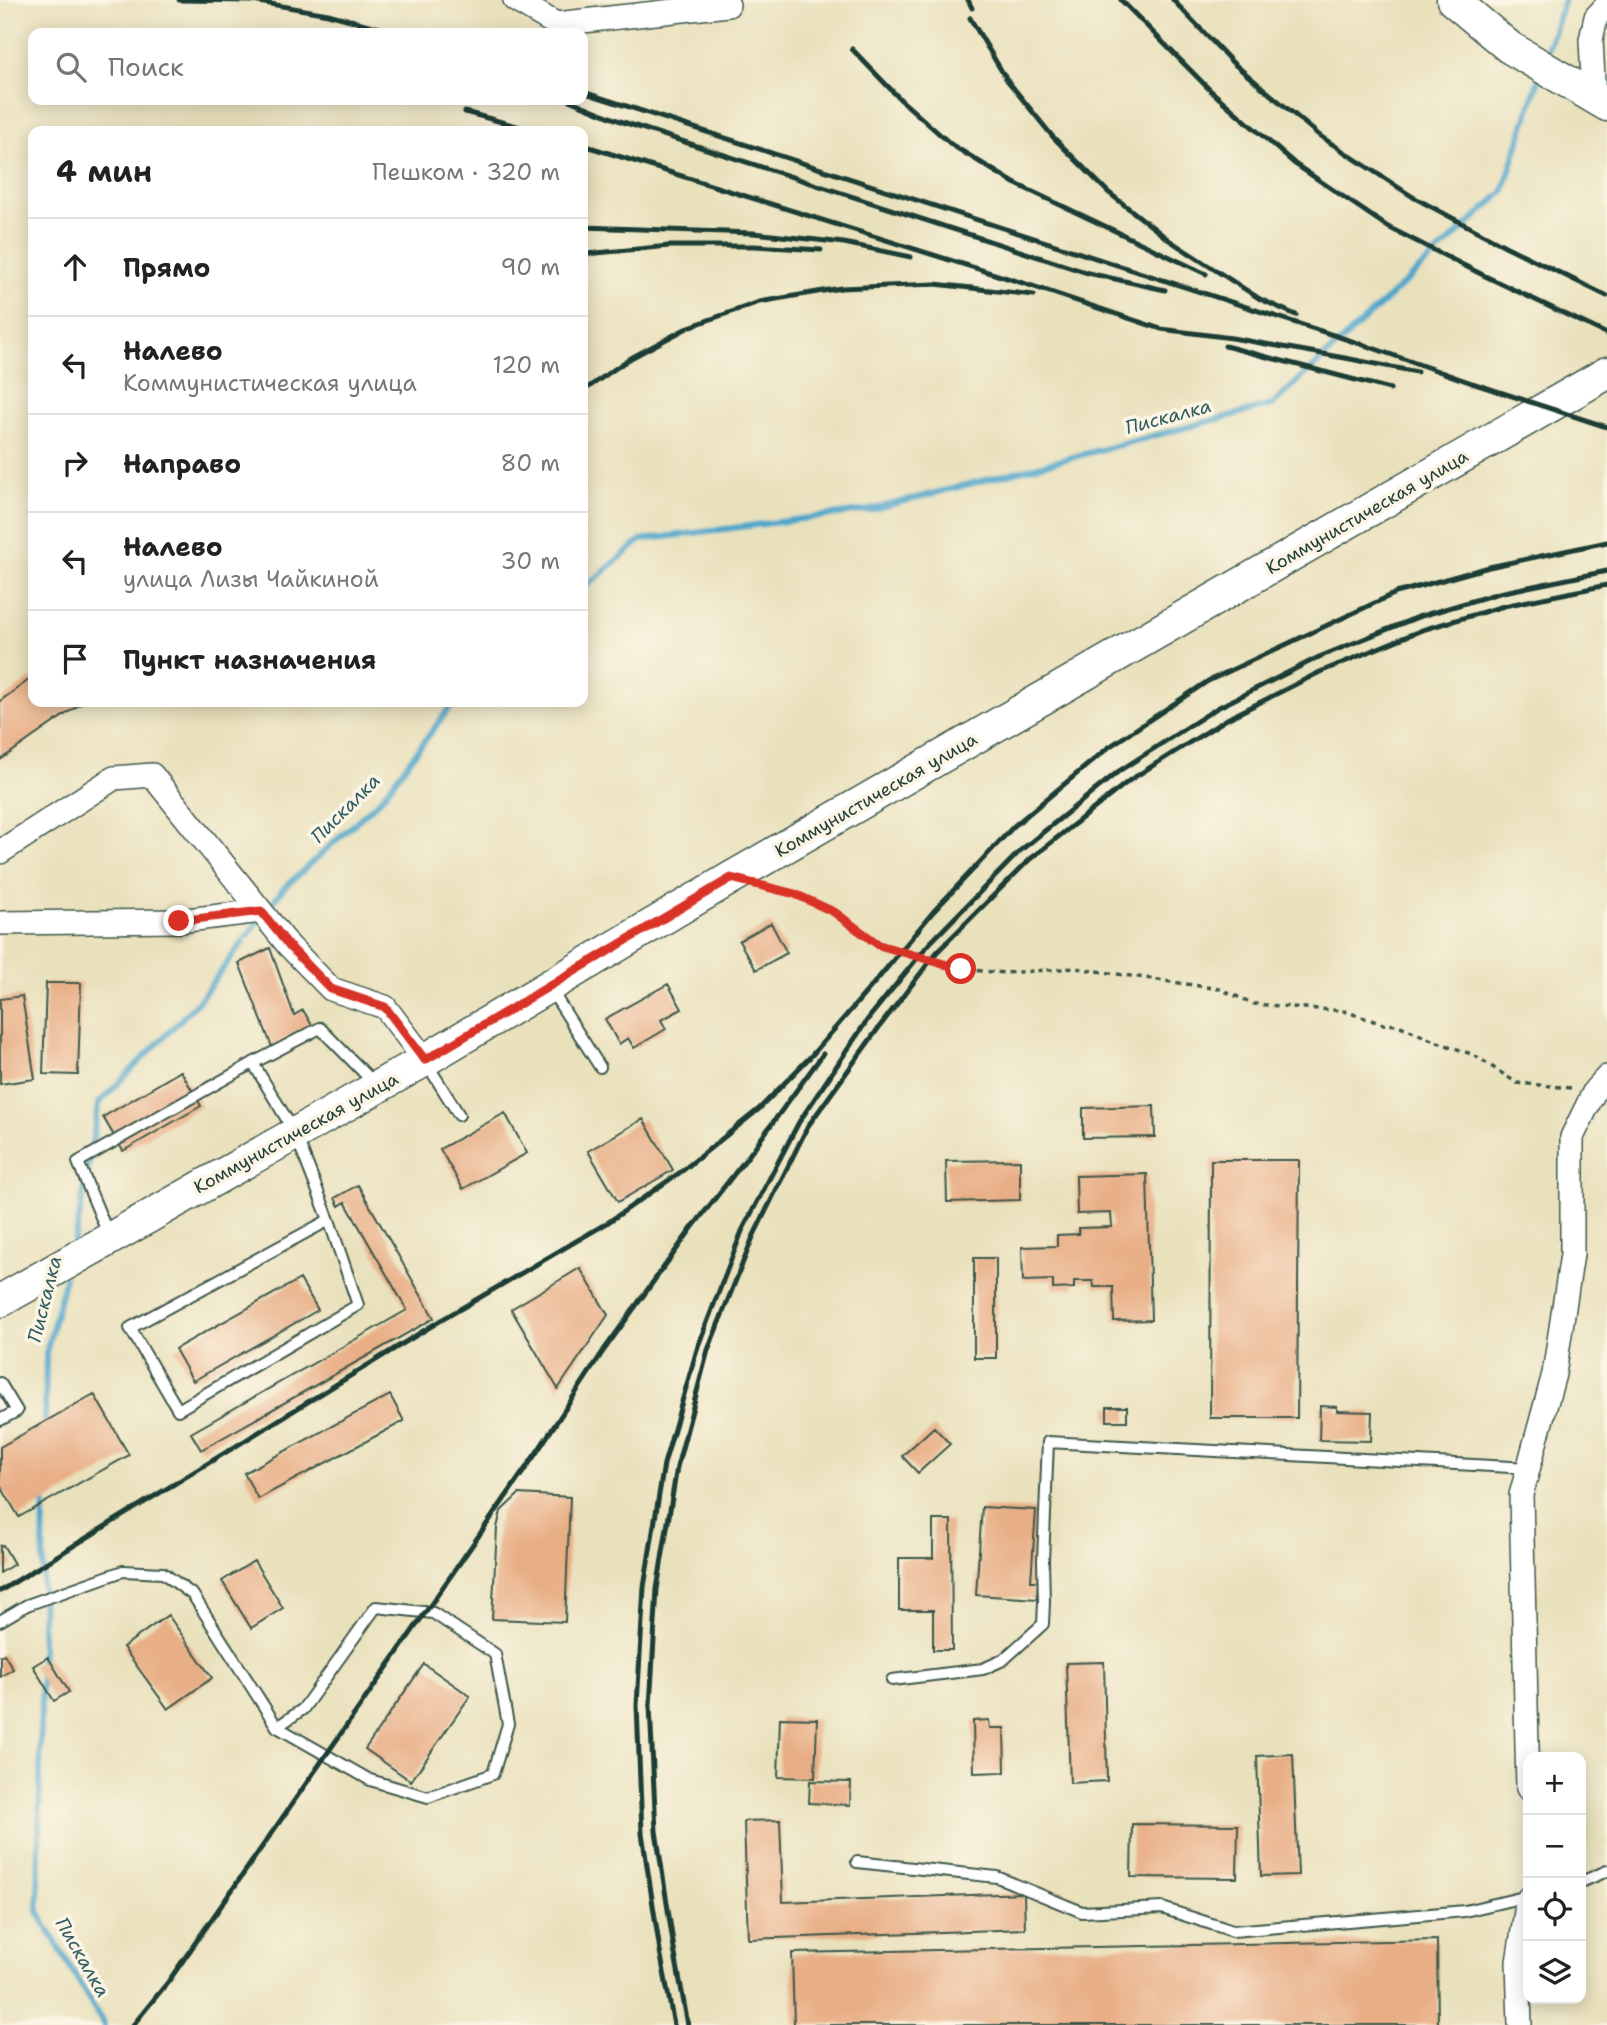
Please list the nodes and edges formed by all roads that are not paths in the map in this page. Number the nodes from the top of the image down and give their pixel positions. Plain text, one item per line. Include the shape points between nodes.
1 (515, 0) edge
2 (1452, 0) edge
3 (728, 5) dead end
4 (1607, 5) edge
5 (1601, 102) edge
6 (1607, 373) edge
7 (0, 852) edge
8 (261, 911) junction
9 (0, 923) edge
10 (549, 987) junction
11 (425, 1060) junction
12 (253, 1063) junction
13 (600, 1067) dead end
14 (1601, 1083) edge
15 (378, 1087) junction
16 (459, 1115) dead end
17 (295, 1133) junction
18 (329, 1220) junction
19 (110, 1239) junction
20 (0, 1301) edge
21 (0, 1383) edge
22 (0, 1420) edge
23 (1529, 1468) junction
24 (0, 1621) edge
25 (892, 1680) dead end
26 (277, 1727) junction
27 (1527, 1752) edge
28 (857, 1862) dead end
29 (1607, 1871) edge
30 (1586, 1880) edge
31 (1523, 1899) edge
32 (1523, 1930) edge
33 (1520, 2025) edge

1 - 3 street via 556,24
2 - 5 main road via 1509,47
4 - 5 street via 1597,17 1591,40
6 - 10 main road, Коммунистическая улица
7 - 8 street via 114,778 152,775
8 - 9 street via 179,921
8 - 11 street via 331,989 385,1007
10 - 11 main road, Коммунистическая улица
10 - 13 lane
11 - 15 main road, Коммунистическая улица
11 - 16 lane
12 - 15 lane via 320,1028
12 - 17 lane
12 - 19 lane via 78,1162
14 - 23 street via 1572,1136 1572,1254 1554,1374
15 - 17 main road, Коммунистическая улица
17 - 18 lane
17 - 19 main road, Коммунистическая улица
18 - 18 lane via 358,1305 177,1410 130,1328
19 - 20 main road, Коммунистическая улица
21 - 22 lane via 17,1411
23 - 25 lane via 1048,1442 1042,1624 1003,1660 983,1670
23 - 27 street via 1521,1495
24 - 26 lane via 27,1605 123,1572 163,1573 193,1595
26 - 26 lane via 303,1709 376,1607 433,1613 495,1654 508,1724 493,1774 428,1797 370,1780
28 - 31 lane via 997,1877 1082,1912 1162,1908 1233,1931 1465,1911
29 - 30 lane
32 - 33 street via 1518,1962

